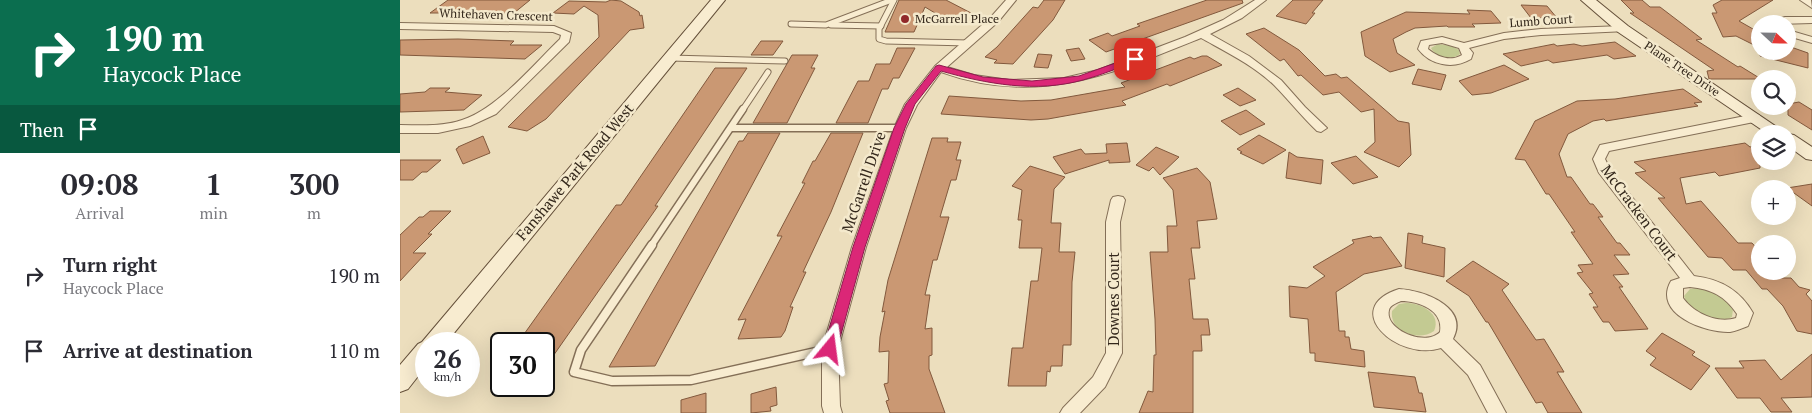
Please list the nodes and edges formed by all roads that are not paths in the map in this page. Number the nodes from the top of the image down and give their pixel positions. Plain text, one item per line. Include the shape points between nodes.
1 (718, 0) edge
2 (893, 0) edge
3 (1011, 0) edge
4 (1261, 0) edge
5 (1588, 0) edge
6 (1804, 0) edge
7 (1812, 5) edge
8 (1796, 20) edge
9 (1812, 20) edge
10 (791, 24) dead end
11 (826, 25) junction
12 (400, 26) edge
13 (881, 26) junction
14 (1623, 29) junction
15 (1202, 34) junction
16 (1796, 35) edge
17 (1812, 40) edge
18 (968, 43) junction
19 (1462, 46) dead end
20 (670, 58) junction
21 (785, 61) dead end
22 (939, 68) junction
23 (768, 72) dead end
24 (1755, 118) junction
25 (1766, 125) edge
26 (732, 128) junction
27 (900, 128) junction
28 (1321, 128) dead end
29 (400, 129) edge
30 (1796, 144) edge
31 (1812, 155) edge
32 (1118, 200) dead end
33 (1690, 280) dead end
34 (442, 332) edge
35 (1444, 340) dead end
36 (830, 349) junction
37 (415, 364) edge
38 (400, 382) edge
39 (833, 413) edge
40 (1070, 413) edge
41 (1497, 413) edge

1 - 20 main road, Fanshawe Park Road West
2 - 11 lane
2 - 13 lane
3 - 18 street, McGarrell Drive
4 - 15 street
5 - 14 main road, Plane Tree Drive
6 - 7 street
8 - 9 street
10 - 11 lane
11 - 13 lane
12 - 29 street, Whitehaven Crescent via 554,29 566,33 565,40 492,110 466,123 438,129
13 - 18 lane via 879,39 886,41
14 - 19 street, Lumb Court via 1541,32 1504,36
14 - 24 main road, Plane Tree Drive
15 - 22 street via 1090,75 1061,82 1032,84 982,80
15 - 28 street via 1245,58 1277,82
16 - 17 street
18 - 22 street, McGarrell Drive
20 - 21 lane
20 - 34 main road, Fanshawe Park Road West
22 - 27 street, McGarrell Drive via 910,104
23 - 26 lane
24 - 25 main road, Plane Tree Drive
24 - 33 street, McCracken Court via 1604,148 1600,159 1604,170
26 - 27 lane
26 - 36 lane via 581,350 574,372 612,381 692,380
27 - 36 street, McGarrell Drive via 859,247
30 - 31 street
32 - 40 street, Downes Court via 1113,222 1114,353 1099,382
35 - 41 street via 1474,370
36 - 39 street, McGarrell Drive
37 - 38 main road

